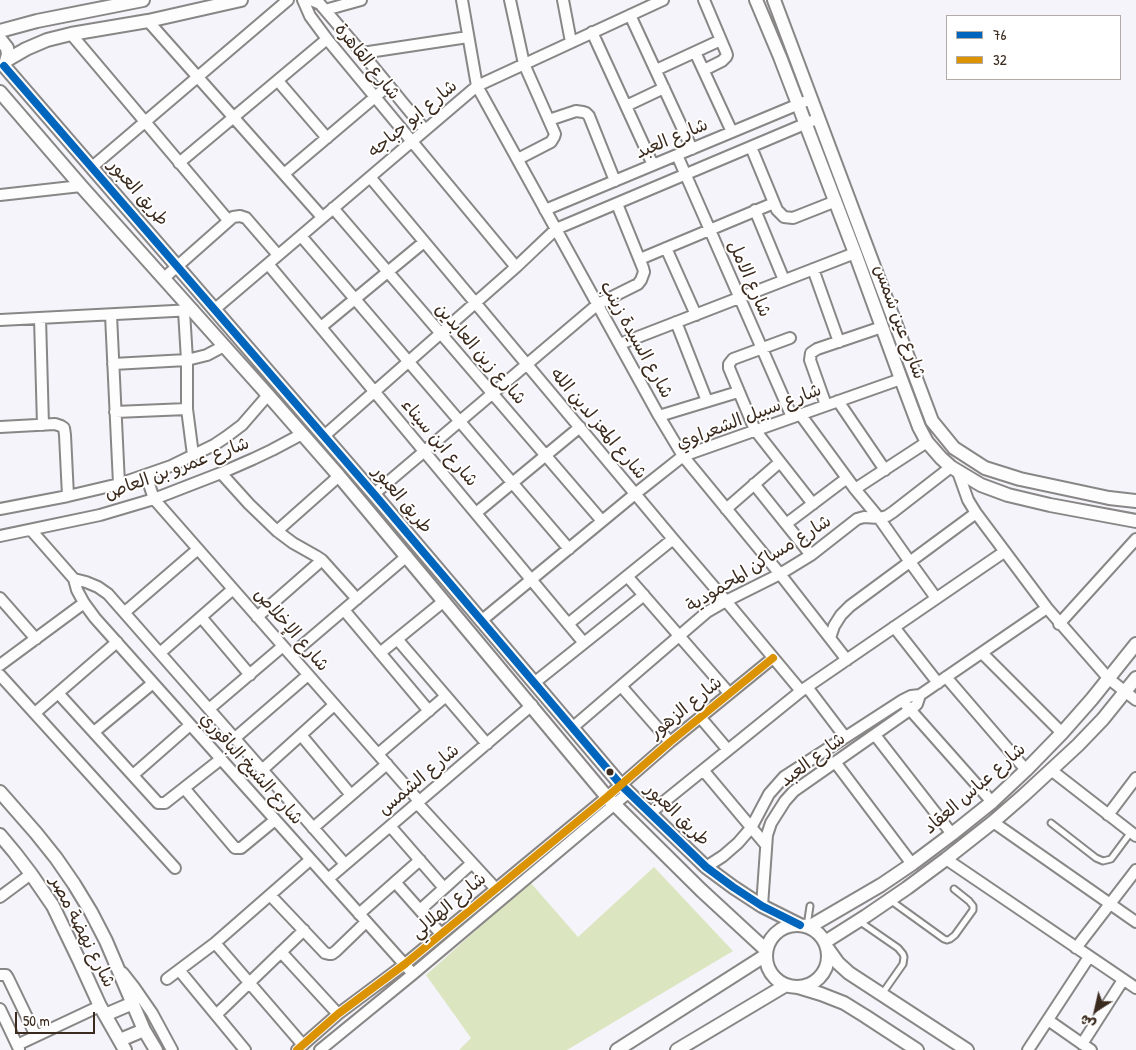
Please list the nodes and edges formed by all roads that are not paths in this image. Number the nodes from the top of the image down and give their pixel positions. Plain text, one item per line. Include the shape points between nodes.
1 (143, 0) edge
2 (241, 0) edge
3 (288, 0) edge
4 (303, 0) edge
5 (310, 0) edge
6 (361, 0) edge
7 (462, 0) edge
8 (510, 0) edge
9 (563, 0) edge
10 (704, 0) edge
11 (756, 0) edge
12 (774, 0) edge
13 (660, 1) edge
14 (325, 10) junction
15 (630, 15) junction
16 (148, 21) junction
17 (0, 31) edge
18 (592, 32) junction
19 (71, 34) junction
20 (468, 37) junction
21 (0, 39) edge
22 (327, 39) junction
23 (721, 40) junction
24 (571, 42) junction
25 (695, 52) junction
26 (362, 53) junction
27 (524, 64) junction
28 (4, 66) edge
29 (656, 70) junction
30 (704, 70) junction
31 (198, 76) junction
32 (278, 81) junction
33 (388, 86) junction
34 (477, 86) junction
35 (664, 88) junction
36 (0, 92) edge
37 (375, 97) junction
38 (811, 98) junction
39 (798, 104) junction
40 (626, 106) junction
41 (234, 118) junction
42 (818, 118) junction
43 (549, 120) junction
44 (145, 122) junction
45 (806, 123) junction
46 (424, 130) junction
47 (732, 132) junction
48 (327, 138) junction
49 (412, 141) junction
50 (751, 146) junction
51 (692, 149) junction
52 (677, 155) junction
53 (518, 159) junction
54 (179, 163) junction
55 (653, 165) junction
56 (92, 167) junction
57 (284, 174) junction
58 (686, 174) junction
59 (370, 177) junction
60 (615, 181) junction
61 (81, 186) junction
62 (0, 196) edge
63 (836, 202) junction
64 (774, 203) junction
65 (617, 204) junction
66 (333, 208) junction
67 (545, 210) junction
68 (755, 210) junction
69 (322, 217) junction
70 (228, 220) junction
71 (709, 229) junction
72 (556, 230) junction
73 (301, 236) junction
74 (424, 242) junction
75 (666, 248) junction
76 (855, 253) junction
77 (278, 255) junction
78 (640, 259) junction
79 (268, 264) junction
80 (178, 266) junction
81 (516, 267) junction
82 (813, 269) junction
83 (388, 272) junction
84 (164, 278) junction
85 (784, 280) junction
86 (740, 298) junction
87 (355, 299) junction
88 (475, 303) junction
89 (598, 304) junction
90 (215, 309) junction
91 (189, 311) junction
92 (111, 315) junction
93 (696, 315) junction
94 (40, 318) junction
95 (0, 320) edge
96 (676, 322) junction
97 (321, 327) junction
98 (882, 328) junction
99 (441, 333) junction
100 (790, 338) dead end
101 (839, 342) junction
102 (620, 344) junction
103 (224, 346) junction
104 (762, 348) junction
105 (187, 360) junction
106 (409, 362) junction
107 (113, 364) junction
108 (526, 364) junction
109 (901, 379) junction
110 (375, 392) junction
111 (738, 392) junction
112 (493, 393) junction
113 (268, 395) junction
114 (707, 401) junction
115 (838, 401) junction
116 (826, 405) junction
117 (187, 409) junction
118 (116, 412) junction
119 (659, 416) junction
120 (796, 416) junction
121 (460, 421) junction
122 (43, 424) junction
123 (0, 427) edge
124 (580, 427) junction
125 (755, 430) junction
126 (302, 434) junction
127 (324, 436) junction
128 (927, 442) junction
129 (424, 451) junction
130 (193, 455) junction
131 (546, 455) junction
132 (683, 456) junction
133 (780, 462) junction
134 (885, 470) junction
135 (954, 470) junction
136 (222, 473) junction
137 (146, 475) junction
138 (340, 476) junction
139 (847, 478) junction
140 (513, 482) junction
141 (118, 484) junction
142 (754, 484) junction
143 (855, 489) junction
144 (374, 494) junction
145 (635, 494) junction
146 (68, 496) junction
147 (154, 499) junction
148 (1136, 502) edge
149 (813, 504) junction
150 (0, 509) edge
151 (726, 509) junction
152 (476, 513) junction
153 (976, 513) junction
154 (879, 518) junction
155 (602, 521) junction
156 (1136, 521) edge
157 (786, 524) junction
158 (31, 530) junction
159 (277, 531) junction
160 (0, 536) edge
161 (673, 539) junction
162 (1136, 539) edge
163 (569, 548) junction
164 (198, 549) junction
165 (1004, 552) junction
166 (811, 555) junction
167 (407, 556) junction
168 (322, 560) junction
169 (910, 562) junction
170 (780, 574) junction
171 (627, 576) junction
172 (74, 579) junction
173 (532, 580) junction
174 (233, 589) junction
175 (644, 595) junction
176 (0, 598) edge
177 (936, 598) junction
178 (357, 599) junction
179 (444, 601) junction
180 (726, 601) junction
181 (84, 603) junction
182 (1046, 608) junction
183 (344, 610) junction
184 (125, 612) junction
185 (201, 617) junction
186 (257, 617) junction
187 (481, 621) junction
188 (568, 624) junction
189 (1059, 624) junction
190 (894, 628) junction
191 (679, 635) junction
192 (36, 638) junction
193 (830, 638) junction
194 (397, 639) junction
195 (117, 642) junction
196 (584, 643) junction
197 (1136, 644) edge
198 (284, 646) junction
199 (160, 653) junction
200 (380, 653) junction
201 (982, 653) junction
202 (291, 655) junction
203 (773, 658) junction
204 (847, 660) junction
205 (0, 665) edge
206 (0, 675) edge
207 (250, 675) junction
208 (308, 675) junction
209 (1136, 678) edge
210 (1109, 679) junction
211 (942, 680) junction
212 (153, 683) junction
213 (534, 683) junction
214 (620, 686) junction
215 (804, 689) junction
216 (58, 693) junction
217 (729, 693) junction
218 (920, 695) junction
219 (446, 696) junction
220 (1131, 696) edge
221 (903, 700) junction
222 (334, 705) junction
223 (532, 705) junction
224 (209, 709) junction
225 (910, 710) junction
226 (429, 711) junction
227 (35, 713) junction
228 (700, 717) junction
229 (190, 725) junction
230 (572, 728) junction
231 (94, 732) junction
232 (1062, 733) junction
233 (874, 734) junction
234 (301, 735) junction
235 (846, 737) junction
236 (235, 738) junction
237 (670, 742) junction
238 (487, 744) junction
239 (728, 750) junction
240 (378, 754) junction
241 (221, 759) junction
242 (835, 762) junction
243 (386, 764) junction
244 (262, 770) junction
245 (704, 770) junction
246 (1026, 770) junction
247 (1051, 770) junction
248 (133, 775) junction
249 (1136, 778) edge
250 (184, 788) junction
251 (624, 789) junction
252 (0, 792) edge
253 (351, 795) junction
254 (611, 800) junction
255 (418, 802) junction
256 (992, 802) junction
257 (650, 813) junction
258 (1108, 815) junction
259 (275, 820) junction
260 (993, 822) junction
261 (1051, 823) dead end
262 (390, 826) junction
263 (314, 828) junction
264 (751, 828) junction
265 (952, 834) junction
266 (1133, 834) edge
267 (0, 835) edge
268 (766, 845) junction
269 (946, 859) junction
270 (310, 860) junction
271 (420, 860) junction
272 (472, 863) junction
273 (345, 864) junction
274 (912, 864) junction
275 (706, 867) junction
276 (175, 868) dead end
277 (1136, 870) edge
278 (31, 874) junction
279 (328, 879) junction
280 (395, 882) junction
281 (444, 888) junction
282 (496, 889) junction
283 (954, 890) dead end
284 (270, 894) junction
285 (0, 897) edge
286 (890, 900) junction
287 (1110, 904) junction
288 (762, 906) junction
289 (810, 906) dead end
290 (420, 910) junction
291 (363, 918) junction
292 (859, 921) junction
293 (1136, 922) edge
294 (805, 926) junction
295 (304, 930) junction
296 (441, 934) junction
297 (215, 942) junction
298 (827, 946) junction
299 (1076, 948) junction
300 (281, 952) junction
301 (766, 952) junction
302 (1089, 956) junction
303 (405, 964) junction
304 (117, 966) junction
305 (179, 970) junction
306 (0, 974) edge
307 (413, 974) junction
308 (167, 979) dead end
309 (1123, 980) junction
310 (250, 983) junction
311 (792, 986) junction
312 (1136, 988) edge
313 (882, 994) junction
314 (133, 1003) junction
315 (0, 1009) edge
316 (103, 1010) junction
317 (338, 1014) junction
318 (216, 1015) junction
319 (1048, 1020) junction
320 (144, 1030) junction
321 (36, 1036) junction
322 (122, 1045) edge
323 (19, 1047) edge
324 (300, 1047) edge
325 (1086, 1047) edge
326 (156, 1050) edge
327 (172, 1050) edge
328 (245, 1050) edge
329 (320, 1050) edge
330 (617, 1050) edge
331 (677, 1050) edge
332 (917, 1050) edge
333 (967, 1050) edge
334 (1028, 1050) edge

1 - 17 street
2 - 16 street
3 - 31 street
4 - 22 street, شارع القاهرة
5 - 14 street, شارع القاهرة
6 - 14 street
7 - 20 street, شارع السيدة زينب
8 - 27 street
9 - 24 street
10 - 23 street
11 - 39 street, شارع عين شمس
12 - 38 street, شارع عين شمس
13 - 15 street, شارع ابو حباجه
14 - 26 street, شارع القاهرة
15 - 18 street, شارع ابو حباجه
15 - 29 street
16 - 19 street
16 - 31 street
18 - 24 street, شارع ابو حباجه
18 - 40 street
19 - 28 street via 26,49
19 - 44 street
20 - 26 street
20 - 34 street, شارع السيدة زينب
21 - 28 street via 8,54
22 - 32 street
22 - 37 street, شارع القاهرة
23 - 25 street
23 - 30 street via 726,57
24 - 27 street, شارع ابو حباجه
25 - 29 street
25 - 30 street
26 - 33 street, شارع القاهرة
27 - 34 street, شارع ابو حباجه
27 - 43 street
28 - 56 street, طريق العبور
29 - 35 street
30 - 47 street
31 - 41 street
31 - 44 street
32 - 41 street
32 - 48 street
33 - 37 street
33 - 46 street, شارع القاهرة
34 - 46 street, شارع ابو حباجه
34 - 53 street, شارع السيدة زينب
35 - 40 street
35 - 51 street
36 - 61 street, طريق العبور
37 - 48 street
37 - 49 street, شارع القاهرة
38 - 39 street, شارع العبد
38 - 42 street, شارع عين شمس
39 - 45 street, شارع عين شمس
39 - 47 street, شارع العبد
40 - 55 street
41 - 54 street
41 - 57 street
42 - 45 street
42 - 148 street, شارع عين شمس via 932,421 954,448 985,468 1020,479
43 - 53 street via 553,140
43 - 60 street via 576,111 589,116
44 - 54 street
44 - 56 street
45 - 50 street
45 - 63 street, شارع عين شمس
46 - 49 street, شارع ابو حباجه
47 - 51 street, شارع العبد
48 - 57 street
49 - 59 street, شارع ابو حباجه
49 - 81 street, شارع القاهرة
50 - 58 street
50 - 64 street
51 - 52 street, شارع العبد
52 - 55 street, شارع العبد
52 - 58 street, شارع الامل
53 - 67 street, شارع السيدة زينب
54 - 70 street
55 - 60 street, شارع العبد
56 - 80 street, طريق العبور
57 - 69 street
58 - 65 street
58 - 71 street, شارع الامل
59 - 66 street, شارع ابو حباجه
59 - 74 street, شارع المعز لدين الله
60 - 67 street, شارع العبد
61 - 62 street
61 - 84 street, طريق العبور
63 - 64 street via 793,218 780,214
63 - 76 street, شارع عين شمس
64 - 68 street
65 - 72 street
65 - 78 street
66 - 69 street, شارع ابو حباجه
66 - 83 street, شارع زين العابدين
67 - 72 street, شارع السيدة زينب
68 - 71 street
68 - 85 street
69 - 73 street, شارع ابو حباجه
70 - 77 street via 240,216 246,218
70 - 80 street
71 - 75 street
71 - 86 street, شارع الامل
72 - 81 street
72 - 89 street, شارع السيدة زينب
73 - 77 street, شارع ابو حباجه
73 - 87 street
74 - 83 street
74 - 88 street, شارع المعز لدين الله
75 - 78 street
75 - 93 street
76 - 82 street
76 - 98 street, شارع عين شمس
77 - 79 street, شارع ابو حباجه
78 - 89 street via 644,272 638,284
79 - 90 street, شارع ابو حباجه
79 - 97 street, شارع ابن سيناء
80 - 84 street
80 - 90 street, طريق العبور
81 - 88 street
82 - 85 street
82 - 101 street
83 - 87 street
83 - 99 street, شارع زين العابدين
84 - 91 street, طريق العبور
85 - 86 street
86 - 93 street
86 - 104 street, شارع الامل
87 - 97 street
87 - 106 street
88 - 99 street
88 - 108 street, شارع المعز لدين الله
89 - 102 street, شارع السيدة زينب
89 - 108 street
90 - 127 street, طريق العبور
91 - 92 street
91 - 103 street, طريق العبور
91 - 105 street
92 - 94 street
92 - 107 street
93 - 96 street
94 - 95 street
94 - 122 street
96 - 102 street
96 - 114 street
97 - 110 street, شارع ابن سيناء
98 - 101 street
98 - 109 street, شارع عين شمس
99 - 106 street
99 - 112 street, شارع زين العابدين
100 - 104 street
101 - 116 street via 816,349 810,357
102 - 119 street, شارع السيدة زينب
103 - 105 street
103 - 113 street, طريق العبور
104 - 111 street via 730,361 729,371
104 - 120 street, شارع الامل
105 - 107 street
105 - 117 street
106 - 110 street
106 - 121 street
107 - 118 street
108 - 112 street
108 - 124 street, شارع المعز لدين الله
109 - 115 street, شارع سبيل الشعراوي
109 - 128 street, شارع عين شمس
110 - 127 street
110 - 129 street, شارع ابن سيناء
111 - 114 street
111 - 125 street
112 - 121 street
112 - 131 street, شارع زين العابدين
113 - 126 street, طريق العبور
113 - 130 street, شارع عمرو بن العاص via 242,425
114 - 119 street
115 - 116 street, شارع سبيل الشعراوي
115 - 134 street
116 - 120 street, شارع سبيل الشعراوي
117 - 118 street
117 - 130 street
118 - 141 street
119 - 132 street, شارع السيدة زينب
120 - 125 street, شارع سبيل الشعراوي
120 - 139 street, شارع الامل
121 - 129 street
121 - 140 street
122 - 123 street
122 - 146 street via 58,424 64,428
124 - 131 street
124 - 145 street, شارع المعز لدين الله
125 - 132 street, شارع سبيل الشعراوي
125 - 133 street
126 - 136 street, شارع عمرو بن العاص
126 - 138 street, طريق العبور
127 - 144 street, طريق العبور
128 - 134 street
128 - 135 street, شارع عين شمس
129 - 144 street
129 - 152 street, شارع ابن سيناء
130 - 137 street, شارع عمرو بن العاص
131 - 140 street
131 - 155 street, شارع زين العابدين
132 - 145 street, شارع سبيل الشعراوي
132 - 151 street, شارع السيدة زينب
133 - 142 street
133 - 149 street
134 - 143 street
135 - 153 street
135 - 154 street, شارع مساكن المحمودية via 887,516
135 - 156 street, شارع عين شمس via 1008,495
136 - 147 street, شارع عمرو بن العاص
136 - 159 street
137 - 141 street, شارع عمرو بن العاص
137 - 147 street, شارع الإخلاص
138 - 159 street
138 - 167 street, طريق العبور
139 - 143 street, شارع الامل
139 - 149 street
140 - 152 street
140 - 163 street
141 - 146 street, شارع عمرو بن العاص
142 - 151 street
142 - 157 street
143 - 154 street, شارع الامل
144 - 187 street, طريق العبور
145 - 155 street, شارع سبيل الشعراوي
145 - 161 street, شارع المعز لدين الله
146 - 150 street, شارع عمرو بن العاص
147 - 158 street, شارع عمرو بن العاص
147 - 164 street, شارع الإخلاص
149 - 157 street
151 - 170 street, شارع السيدة زينب
152 - 173 street, شارع ابن سيناء
153 - 165 street
153 - 169 street
154 - 166 street, شارع مساكن المحمودية via 858,519
154 - 169 street, شارع الامل
155 - 163 street, شارع سبيل الشعراوي
157 - 166 street
158 - 160 street, شارع عمرو بن العاص
158 - 172 street, شارع الشيخ الباقوري
159 - 168 street
161 - 171 street
161 - 180 street, شارع المعز لدين الله
162 - 189 street
163 - 173 street, شارع سبيل الشعراوي
164 - 174 street, شارع الإخلاص
164 - 184 street
165 - 177 street
165 - 182 street
166 - 170 street, شارع مساكن المحمودية
167 - 178 street
167 - 179 street, طريق العبور
168 - 178 street
168 - 186 street
169 - 177 street, شارع الامل
169 - 193 street via 841,615
170 - 180 street, شارع مساكن المحمودية
170 - 193 street, شارع السيدة زينب
171 - 175 street
171 - 188 street
172 - 181 street, شارع الشيخ الباقوري
172 - 184 street, شارع الشيخ الباقوري via 98,587
173 - 187 street, شارع سبيل الشعراوي
173 - 188 street, شارع ابن سيناء
174 - 185 street
174 - 186 street, شارع الإخلاص
175 - 191 street
175 - 196 street
176 - 192 street
177 - 190 street
178 - 183 street
179 - 194 street
179 - 223 street, طريق العبور
180 - 191 street, شارع مساكن المحمودية
180 - 203 street, شارع المعز لدين الله
181 - 192 street
181 - 195 street, شارع الشيخ الباقوري
182 - 189 street
182 - 201 street, شارع العبد
183 - 200 street
183 - 202 street
184 - 199 street, شارع الشيخ الباقوري
185 - 199 street
185 - 207 street
186 - 198 street, شارع الإخلاص
187 - 213 street, طريق العبور
188 - 196 street, شارع ابن سيناء
189 - 210 street
190 - 204 street
190 - 211 street
191 - 214 street, شارع مساكن المحمودية
191 - 217 street
192 - 205 street
193 - 204 street, شارع السيدة زينب
194 - 200 street
194 - 219 street
195 - 212 street, شارع الشيخ الباقوري
195 - 216 street
196 - 213 street
197 - 210 street, شارع عباس العقاد
198 - 202 street, شارع الإخلاص
198 - 207 street
199 - 224 street, شارع الشيخ الباقوري
200 - 226 street
201 - 211 street, شارع العبد
201 - 232 street
202 - 208 street, شارع الإخلاص
203 - 215 street, شارع المعز لدين الله
203 - 217 street, شارع الزهور
204 - 215 street
206 - 227 street
207 - 224 street
208 - 222 street, شارع الإخلاص
208 - 236 street
209 - 220 street, شارع عباس العقاد
210 - 220 street
210 - 232 street, شارع عباس العقاد
211 - 218 street, شارع العبد
211 - 246 street
212 - 229 street, شارع الشيخ الباقوري
212 - 231 street
213 - 230 street, طريق العبور
214 - 230 street, شارع مساكن المحمودية
214 - 237 street
215 - 235 street, شارع المعز لدين الله
215 - 239 street
216 - 227 street
216 - 231 street
217 - 228 street, شارع الزهور
218 - 221 street, شارع العبد
218 - 225 street, شارع العبد
219 - 226 street
219 - 238 street
220 - 247 street, شارع عباس العقاد
221 - 225 street
221 - 235 street, شارع العبد
222 - 234 street
222 - 240 street, شارع الإخلاص
223 - 238 street, شارع الشمس
223 - 254 street, طريق العبور
224 - 236 street, شارع الشيخ الباقوري
225 - 233 street, شارع العبد
225 - 256 street
226 - 240 street
227 - 276 street
228 - 237 street, شارع الزهور
228 - 239 street
229 - 241 street, شارع الشيخ الباقوري
229 - 248 street
230 - 251 street, طريق العبور
231 - 248 street
232 - 246 street, شارع عباس العقاد
233 - 242 street, شارع العبد
233 - 265 street
234 - 244 street
234 - 253 street
235 - 264 street, شارع العبد via 784,777 769,794
236 - 244 street, شارع الشيخ الباقوري
237 - 251 street, شارع الزهور
238 - 255 street, شارع الشمس
239 - 245 street
240 - 243 street, شارع الإخلاص
241 - 250 street
241 - 259 street, شارع الشيخ الباقوري
242 - 268 street, شارع العبد via 785,801 771,823
242 - 274 street
243 - 253 street
243 - 255 street, شارع الإخلاص
244 - 263 street, شارع الشيخ الباقوري
245 - 257 street
245 - 264 street
246 - 256 street, شارع عباس العقاد
247 - 258 street
247 - 260 street, شارع عباس العقاد
248 - 250 street via 160,804
249 - 258 street
250 - 259 street via 235,848 241,848
251 - 254 street, شارع الهلالي
251 - 257 street, طريق العبور
252 - 304 street, شارع نهضة مصر via 74,884
253 - 263 street
254 - 282 street, شارع الهلالي
254 - 301 street, طريق العبور
254 - 307 street, شارع الهلالي
255 - 262 street, شارع الشمس
255 - 272 street, شارع الإخلاص
256 - 265 street, شارع عباس العقاد
257 - 275 street, طريق العبور
258 - 266 street
259 - 270 street, شارع الشيخ الباقوري
260 - 269 street, شارع عباس العقاد
260 - 287 street
261 - 266 lane via 1103,861 1111,859
262 - 271 street
262 - 273 street, شارع الشمس
263 - 273 street, شارع الشيخ الباقوري
264 - 268 street
264 - 275 street, شارع العبد via 738,843
265 - 274 street, شارع عباس العقاد
267 - 278 street, شارع نهضة مصر
268 - 288 street, شارع العبد
269 - 286 street, شارع عباس العقاد
269 - 299 street
270 - 279 street, شارع الشيخ الباقوري
270 - 284 street
271 - 280 street
271 - 281 street
272 - 281 street
272 - 282 street, شارع الإخلاص
273 - 279 street, شارع الشمس
274 - 294 street, شارع عباس العقاد via 881,885
275 - 288 street, طريق العبور
277 - 287 street
278 - 285 street
278 - 316 street, شارع نهضة مصر via 53,906
279 - 291 street, شارع الشيخ الباقوري
280 - 290 street
280 - 291 street
281 - 290 street
282 - 296 street, شارع الهلالي
283 - 286 lane via 971,903 973,910 955,935 947,940
284 - 295 street
284 - 297 street
286 - 292 street, شارع عباس العقاد
287 - 293 street
287 - 299 street
288 - 294 street, طريق العبور
289 - 294 lane
290 - 296 street
291 - 295 street via 336,951 329,954
291 - 303 street, شارع الشيخ الباقوري
292 - 298 street, شارع عباس العقاد
292 - 313 lane via 898,948 904,957
294 - 298 street via 818,933
294 - 301 street via 782,928 769,941
295 - 300 street
296 - 303 street, شارع الهلالي
297 - 305 street
297 - 310 street
298 - 311 street via 828,961 818,980 808,985
298 - 313 street via 849,973
299 - 302 street
300 - 310 street
300 - 317 street
301 - 311 street via 771,973
301 - 330 street
302 - 309 street
302 - 319 street
303 - 307 street, شارع الشيخ الباقوري
303 - 317 street, شارع الهلالي
304 - 314 street, شارع نهضة مصر
304 - 327 street via 152,1013
305 - 308 street
305 - 318 street
306 - 321 street via 8,978
307 - 329 street, شارع الهلالي
309 - 312 street
309 - 325 street
310 - 318 street
310 - 324 street
311 - 331 street
311 - 332 street via 844,1004
313 - 333 street
314 - 316 street
314 - 320 street, شارع نهضة مصر
315 - 323 street
316 - 321 street
316 - 322 street, شارع نهضة مصر
317 - 324 street, شارع الهلالي
318 - 328 street
319 - 325 street
319 - 334 street
320 - 322 street
320 - 326 street, شارع نهضة مصر
321 - 323 street

